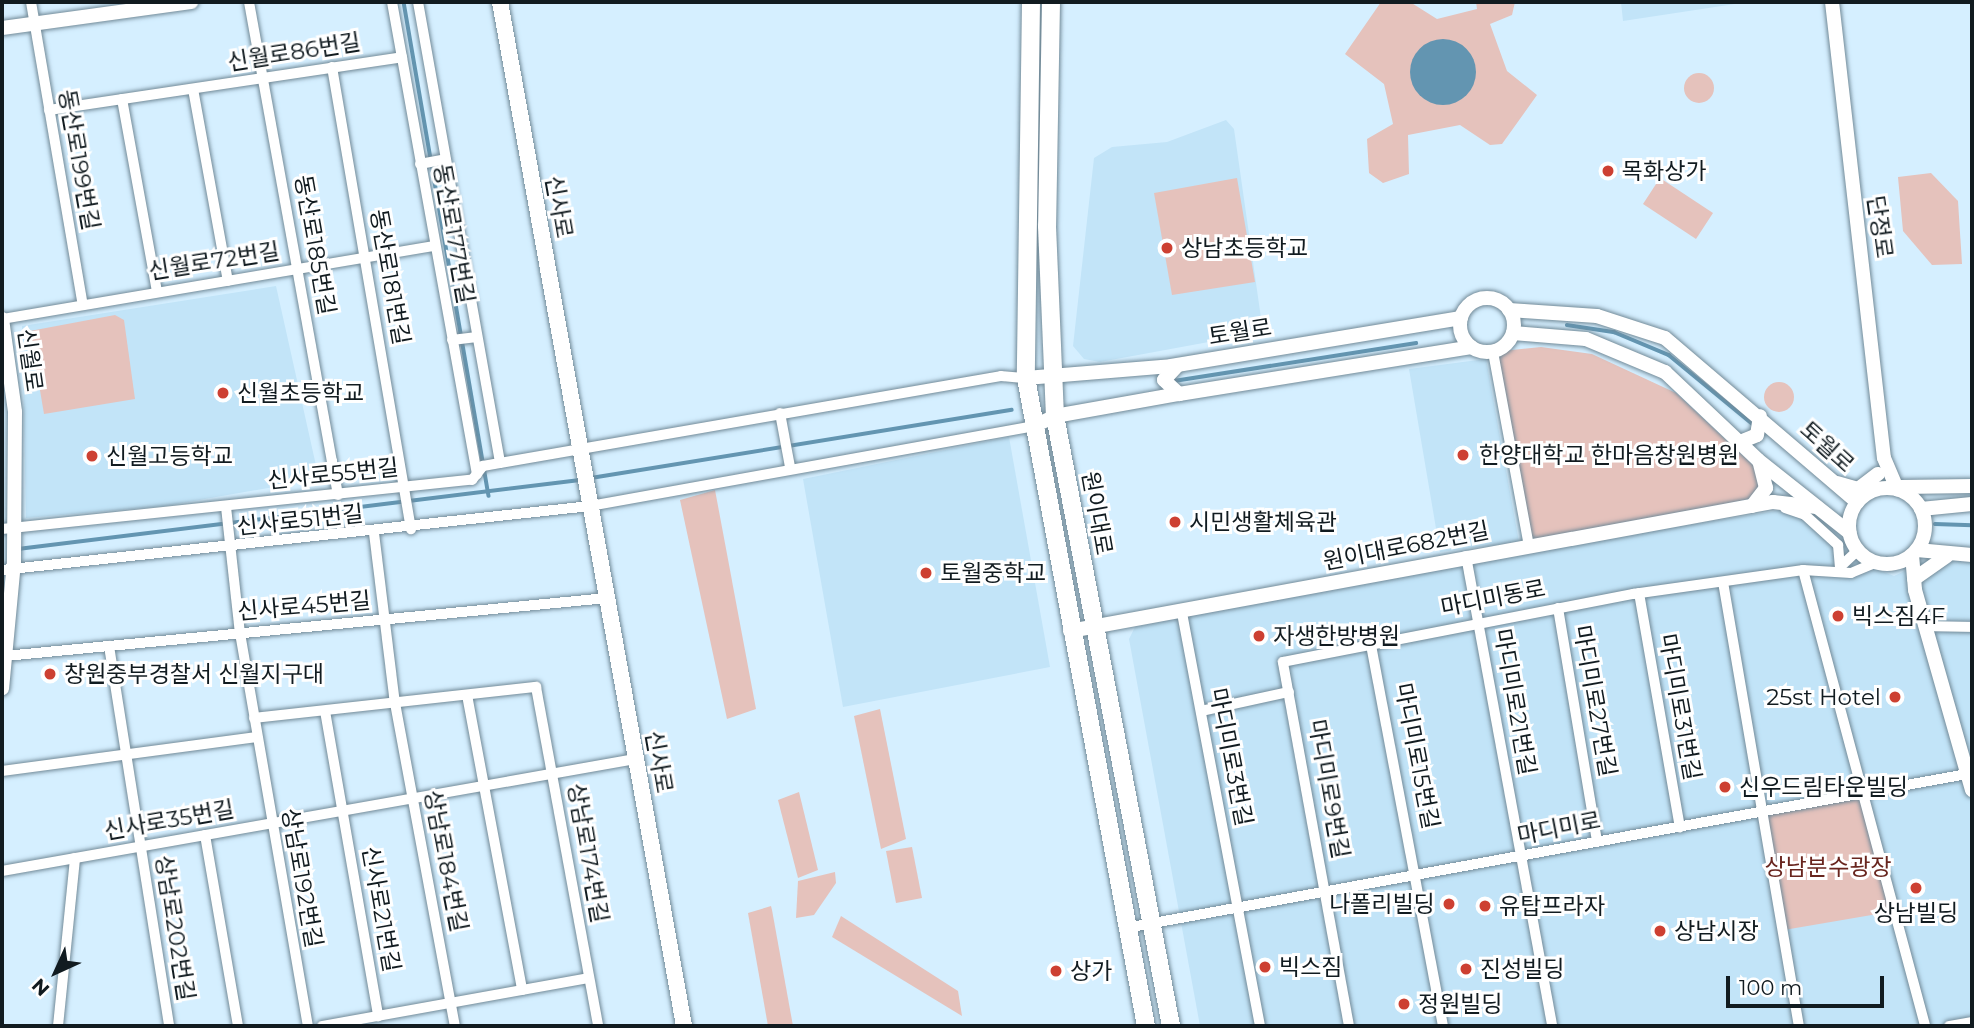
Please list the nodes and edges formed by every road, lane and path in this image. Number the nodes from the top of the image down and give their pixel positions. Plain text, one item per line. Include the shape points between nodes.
1 (31, 2) edge
2 (191, 2) edge
3 (249, 2) edge
4 (392, 2) edge
5 (418, 2) edge
6 (500, 2) edge
7 (1031, 2) edge
8 (1051, 2) edge
9 (1832, 2) edge
10 (33, 23) junction
11 (2, 28) edge
12 (402, 57) junction
13 (332, 67) junction
14 (263, 78) junction
15 (193, 89) junction
16 (122, 99) junction
17 (49, 110) junction
18 (444, 159) junction
19 (423, 163) junction
20 (434, 246) junction
21 (365, 258) junction
22 (298, 269) junction
23 (228, 281) junction
24 (157, 292) junction
25 (83, 305) junction
26 (1509, 310) junction
27 (1567, 311) junction
28 (1461, 318) junction
29 (2, 319) edge
30 (1404, 328) junction
31 (1513, 333) junction
32 (1565, 336) junction
33 (476, 337) junction
34 (453, 340) junction
35 (1471, 347) junction
36 (1493, 352) junction
37 (1412, 356) junction
38 (1178, 365) junction
39 (1026, 378) junction
40 (1051, 379) junction
41 (1179, 394) junction
42 (780, 414) junction
43 (1055, 416) junction
44 (1760, 416) junction
45 (1034, 426) junction
46 (1740, 442) junction
47 (581, 455) junction
48 (1884, 458) junction
49 (1758, 460) junction
50 (498, 463) junction
51 (790, 467) junction
52 (480, 470) junction
53 (1878, 474) junction
54 (1823, 478) junction
55 (1972, 486) edge
56 (1896, 487) junction
57 (406, 490) junction
58 (1873, 491) junction
59 (338, 495) junction
60 (1857, 502) junction
61 (1972, 504) edge
62 (1756, 505) junction
63 (590, 506) junction
64 (1817, 507) junction
65 (227, 509) junction
66 (1921, 509) junction
67 (410, 526) junction
68 (9, 530) edge
69 (374, 533) junction
70 (1850, 533) junction
71 (230, 545) junction
72 (1529, 546) junction
73 (1858, 550) junction
74 (1914, 552) junction
75 (1972, 555) edge
76 (1466, 556) junction
77 (1947, 556) junction
78 (1877, 562) junction
79 (1893, 563) junction
80 (10, 567) edge
81 (1837, 569) junction
82 (1803, 570) junction
83 (1723, 582) junction
84 (1915, 585) junction
85 (1639, 593) junction
86 (607, 598) junction
87 (1558, 608) junction
88 (1182, 612) junction
89 (384, 620) junction
90 (1480, 625) junction
91 (1925, 626) junction
92 (1972, 627) edge
93 (1093, 628) junction
94 (1070, 631) junction
95 (240, 633) junction
96 (1371, 645) junction
97 (109, 646) junction
98 (5, 656) junction
99 (2, 688) edge
100 (1289, 692) junction
101 (467, 695) junction
102 (395, 703) junction
103 (325, 711) junction
104 (1201, 711) junction
105 (254, 718) junction
106 (257, 737) junction
107 (126, 754) junction
108 (635, 759) junction
109 (2, 771) edge
110 (552, 773) junction
111 (1970, 773) edge
112 (484, 786) junction
113 (1972, 790) edge
114 (1861, 793) junction
115 (412, 798) junction
116 (343, 809) junction
117 (1764, 811) junction
118 (271, 822) junction
119 (1680, 827) junction
120 (205, 835) junction
121 (1597, 842) junction
122 (141, 846) junction
123 (1521, 857) junction
124 (75, 858) junction
125 (2, 871) edge
126 (1418, 876) junction
127 (1326, 893) junction
128 (1238, 909) junction
129 (1153, 924) junction
130 (1126, 928) junction
131 (589, 978) junction
132 (522, 990) junction
133 (451, 1002) junction
134 (378, 1016) junction
135 (1972, 1022) edge
136 (58, 1026) edge
137 (169, 1026) edge
138 (238, 1026) edge
139 (308, 1026) edge
140 (322, 1026) edge
141 (455, 1026) edge
142 (598, 1026) edge
143 (684, 1026) edge
144 (1146, 1026) edge
145 (1171, 1026) edge
146 (1260, 1026) edge
147 (1349, 1026) edge
148 (1443, 1026) edge
149 (1552, 1026) edge
150 (1799, 1026) edge
151 (1925, 1026) edge
152 (1949, 1026) edge

1 - 10 street, 동산로199번길
2 - 10 street
3 - 14 street, 동산로185번길
4 - 12 street, 동산로177번길
5 - 18 street
6 - 47 main road, 신사로
7 - 39 main road, 원이대로
8 - 40 main road, 원이대로
9 - 48 street, 단정로
10 - 11 street
10 - 17 street, 동산로199번길
12 - 13 street, 신월로86번길
12 - 19 street, 동산로177번길
13 - 14 street, 신월로86번길
13 - 21 street, 동산로181번길
14 - 15 street, 신월로86번길
14 - 22 street, 동산로185번길
15 - 16 street, 신월로86번길
15 - 23 street
16 - 17 street, 신월로86번길
16 - 24 street
17 - 25 street, 동산로199번길
18 - 19 street
18 - 33 street
19 - 20 street, 동산로177번길
20 - 21 street, 신월로72번길
20 - 34 street, 동산로177번길
21 - 22 street, 신월로72번길
21 - 57 street, 동산로181번길
22 - 23 street, 신월로72번길
22 - 59 street, 동산로185번길
23 - 24 street, 신월로72번길
24 - 25 street, 신월로72번길
25 - 29 street, 신월로72번길
26 - 27 street, 토월로
26 - 28 street via 1483,298
26 - 31 street
27 - 32 street via 1552,327
27 - 44 street, 토월로 via 1626,322 1665,338
28 - 30 street, 토월로
28 - 35 street
29 - 68 street, 신월로 via 15,412
30 - 37 street via 1424,339
30 - 38 street, 토월로
31 - 32 street
31 - 36 street
32 - 46 street via 1607,346 1665,372
33 - 34 street
33 - 50 street
34 - 52 street, 동산로177번길
35 - 36 street
35 - 37 street
36 - 72 street
37 - 41 street
38 - 40 street, 토월로
38 - 41 street via 1164,380
39 - 40 street, 토월로
39 - 42 street via 1001,376
39 - 45 main road, 원이대로
40 - 43 main road, 원이대로
41 - 43 street
42 - 47 street
42 - 51 street
43 - 45 street
43 - 93 main road, 원이대로
44 - 46 street via 1757,435
44 - 54 street, 토월로
45 - 51 street, 신사로51번길
45 - 94 main road, 원이대로
46 - 49 street
47 - 50 street
47 - 63 main road, 신사로
48 - 53 street, 단정로
48 - 56 street, 단정로
49 - 62 street via 1766,488
49 - 64 street
50 - 52 street, 신사로55번길
51 - 63 street, 신사로51번길
52 - 57 street, 신사로55번길 via 472,480
53 - 54 street via 1857,489
53 - 58 street, 단정로
54 - 60 street, 토월로
55 - 56 street via 1916,491
56 - 58 street
56 - 66 street
57 - 59 street, 신사로55번길
57 - 67 street, 동산로181번길
58 - 60 street
59 - 65 street, 신사로55번길
60 - 70 street
61 - 66 street
62 - 64 street, 원이대로682번길
62 - 72 street, 원이대로682번길
62 - 81 street via 1805,515 1838,545
63 - 67 street, 신사로51번길
63 - 86 main road, 신사로
64 - 70 street
65 - 68 street, 신사로55번길
65 - 71 street, 상남로192번길
66 - 74 street via 1925,530
67 - 69 street, 신사로51번길
68 - 80 street, 신월로
69 - 71 street, 신사로51번길
69 - 89 street, 상남로184번길
70 - 73 street
71 - 80 street, 신사로51번길
71 - 95 street, 상남로192번길
72 - 76 street, 원이대로682번길
73 - 78 street
73 - 81 street
74 - 77 street
74 - 79 street
74 - 84 street
75 - 77 street
76 - 88 street, 원이대로682번길
76 - 90 street, 마디미로21번길
77 - 84 street
78 - 79 street
78 - 81 street, 마디미동로 via 1851,573
79 - 84 street
80 - 98 street
81 - 82 street, 마디미동로
82 - 83 street, 마디미동로
82 - 114 street
83 - 85 street, 마디미동로
83 - 117 street
84 - 91 street
85 - 87 street, 마디미동로
85 - 119 street, 마디미로31번길
86 - 89 street, 신사로45번길
86 - 108 main road, 신사로
87 - 90 street, 마디미동로
87 - 121 street, 마디미로27번길
88 - 93 street, 원이대로682번길
88 - 104 street, 마디미로3번길
89 - 95 street, 신사로45번길
89 - 102 street, 상남로184번길
90 - 96 street, 마디미동로
90 - 123 street, 마디미로21번길
91 - 92 street
91 - 111 street
93 - 94 street, 원이대로682번길
93 - 129 main road, 원이대로
94 - 130 main road, 원이대로
95 - 97 street, 신사로45번길
95 - 105 street, 상남로192번길
96 - 100 street, 마디미동로 via 1283,662
96 - 126 street, 마디미로15번길
97 - 98 street, 신사로45번길
97 - 107 street, 상남로202번길
98 - 99 street
100 - 104 street
100 - 127 street, 마디미로9번길
101 - 102 street
101 - 110 street, 상남로174번길 via 536,687
101 - 112 street
102 - 103 street
102 - 115 street, 상남로184번길
103 - 105 street
103 - 116 street
104 - 128 street, 마디미로3번길
105 - 106 street, 상남로192번길
106 - 107 street
106 - 118 street, 상남로192번길
107 - 109 street
107 - 122 street, 상남로202번길
108 - 110 street, 신사로35번길
108 - 143 main road, 신사로
110 - 112 street, 신사로35번길
110 - 131 street, 상남로174번길
111 - 113 street
111 - 114 street, 마디미로
112 - 115 street, 신사로35번길
112 - 132 street
114 - 117 street, 마디미로
114 - 151 street
115 - 116 street, 신사로35번길
115 - 133 street, 상남로184번길
116 - 118 street, 신사로35번길
116 - 134 street, 신사로21번길
117 - 119 street, 마디미로
117 - 150 street
118 - 120 street, 신사로35번길
118 - 139 street, 상남로192번길
119 - 121 street, 마디미로
120 - 122 street, 신사로35번길
120 - 138 street
121 - 123 street, 마디미로
122 - 124 street, 신사로35번길
122 - 137 street, 상남로202번길
123 - 126 street, 마디미로
123 - 149 street, 마디미로21번길
124 - 125 street, 신사로35번길
124 - 136 street
126 - 127 street, 마디미로
126 - 148 street, 마디미로15번길
127 - 128 street, 마디미로
127 - 147 street, 마디미로9번길
128 - 129 street, 마디미로
128 - 146 street, 마디미로3번길
129 - 130 street, 마디미로
129 - 145 main road, 원이대로
130 - 144 main road, 원이대로
131 - 132 street
131 - 142 street, 상남로174번길
132 - 133 street
133 - 134 street
133 - 141 street, 상남로184번길
134 - 140 street
135 - 152 street

